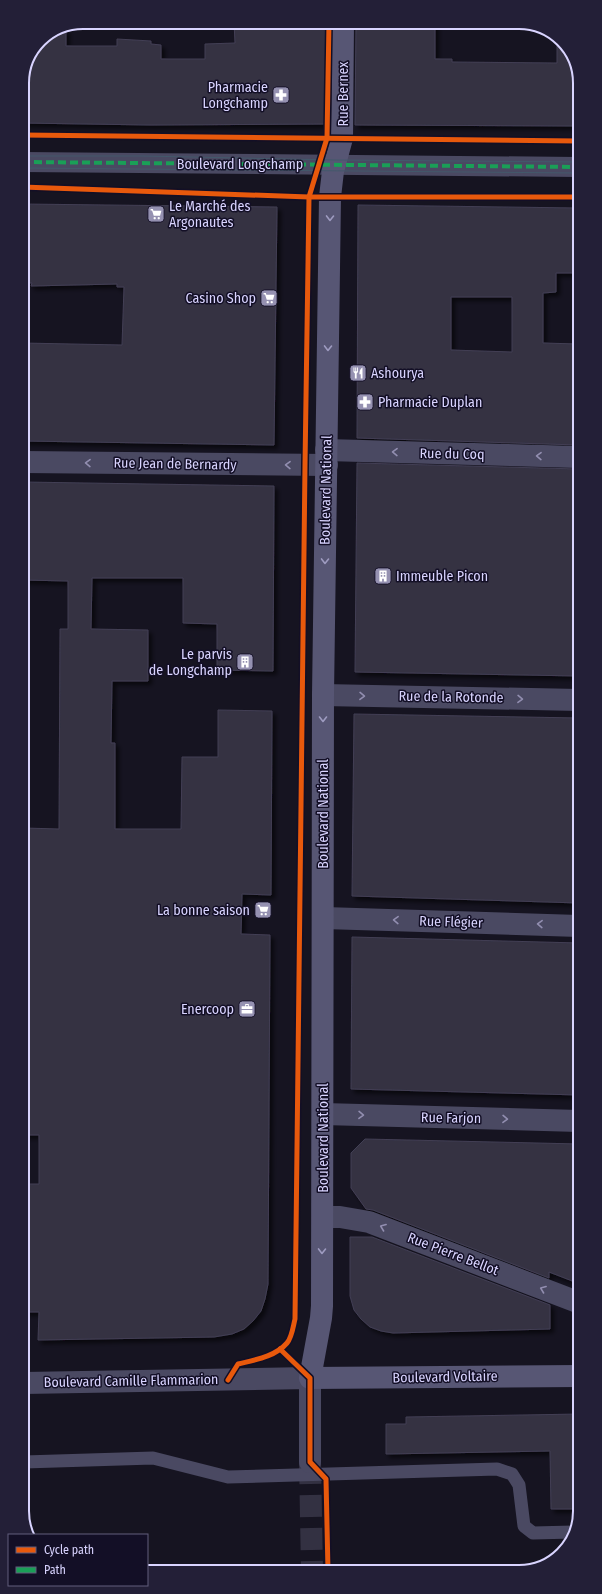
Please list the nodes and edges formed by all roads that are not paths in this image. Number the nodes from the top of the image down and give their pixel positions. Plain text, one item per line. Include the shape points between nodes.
1 (343, 29) edge
2 (29, 162) edge
3 (335, 165) junction
4 (573, 167) edge
5 (573, 457) edge
6 (326, 458) junction
7 (29, 462) edge
8 (323, 695) junction
9 (573, 700) edge
10 (324, 918) junction
11 (573, 926) edge
12 (322, 1114) junction
13 (573, 1121) edge
14 (323, 1217) junction
15 (573, 1300) edge
16 (573, 1376) edge
17 (310, 1378) junction
18 (29, 1383) edge
19 (29, 1462) edge
20 (310, 1462) tunnel mouth
21 (568, 1532) edge

1 - 3 main road, Rue Bernex via 342,138
2 - 3 street, Boulevard Longchamp
3 - 4 street, Boulevard Longchamp
3 -> 6 main road, Boulevard National via 330,187
5 -> 6 street, Rue du Coq
6 -> 7 street, Rue Jean de Bernardy
6 -> 8 main road, Boulevard National
8 -> 9 street, Rue de la Rotonde
8 -> 10 main road, Boulevard National
11 -> 10 street, Rue Flégier
10 - 12 main road, Boulevard National
12 -> 13 street, Rue Farjon
12 - 14 main road, Boulevard National
15 -> 14 street, Rue Pierre Bellot via 370,1222
14 -> 17 main road, Boulevard National via 321,1318
16 - 17 main road, Boulevard Voltaire
17 - 18 street, Boulevard Camille Flammarion
17 - 20 street, Boulevard National
19 - 21 lane via 153,1458 228,1477 497,1469 512,1474 519,1485 524,1526 533,1533

